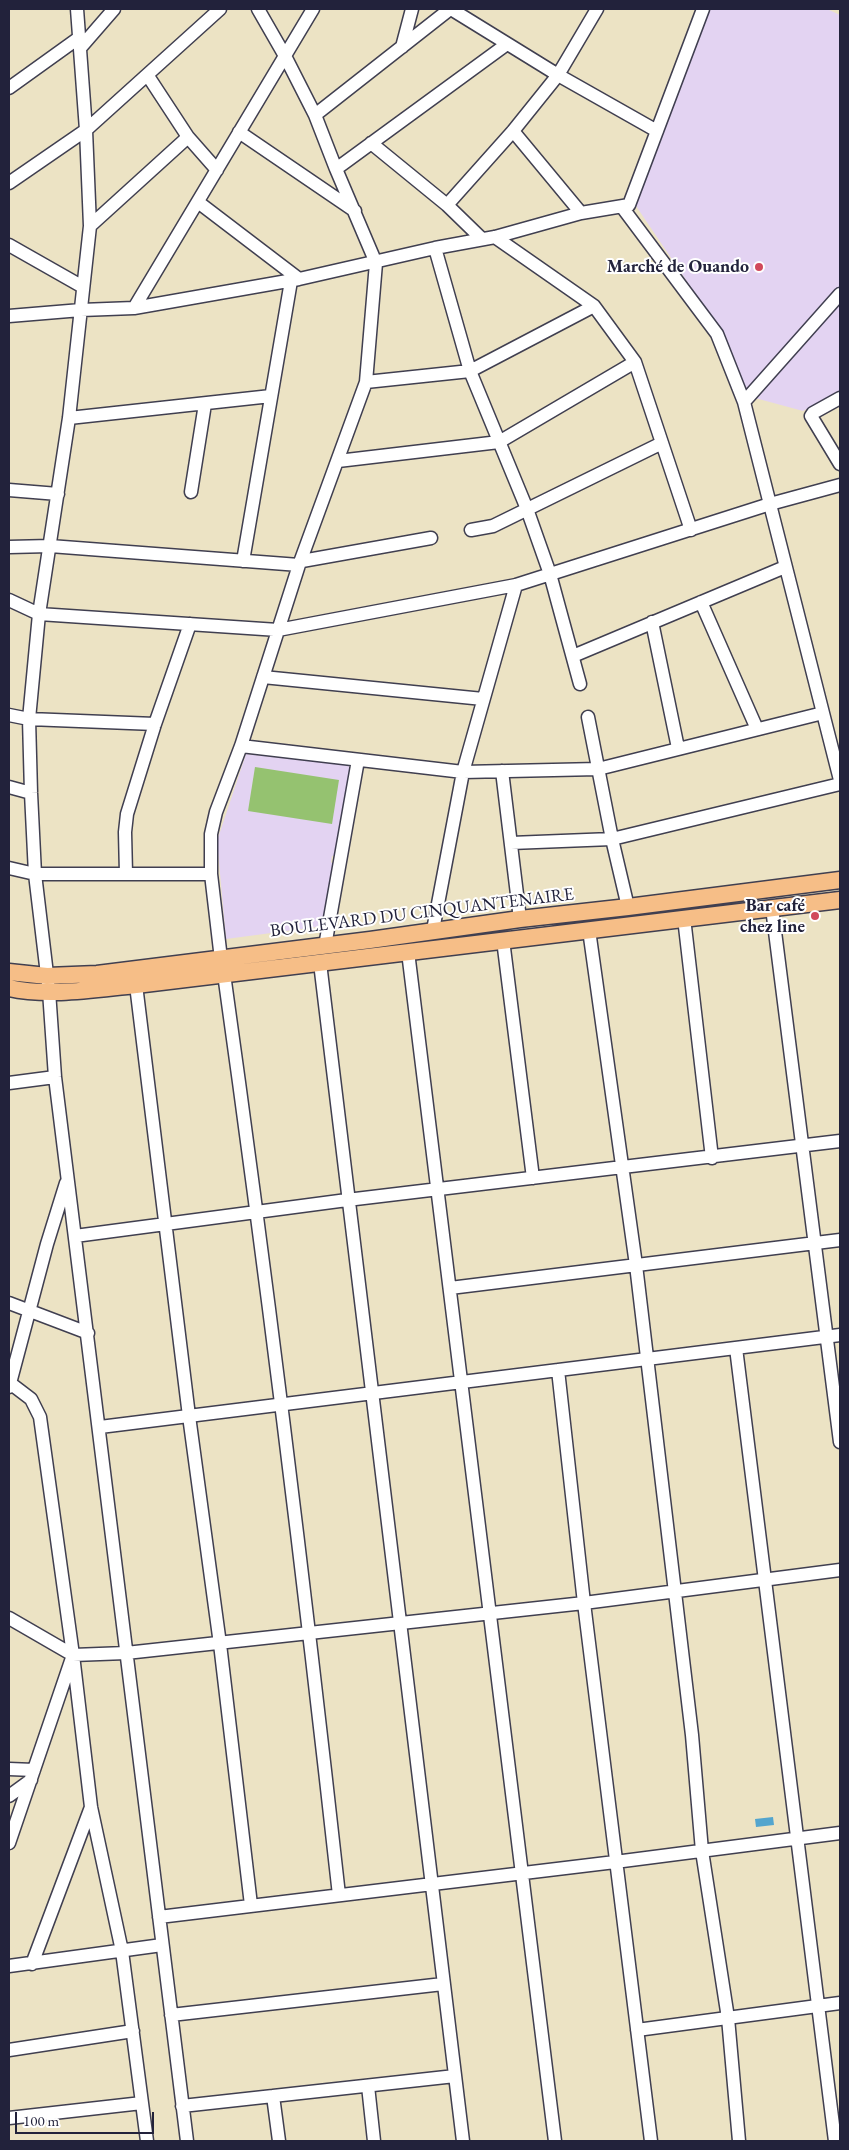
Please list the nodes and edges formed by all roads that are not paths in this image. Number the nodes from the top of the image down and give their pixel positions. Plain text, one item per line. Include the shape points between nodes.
1 (77, 9) edge
2 (114, 9) edge
3 (220, 9) edge
4 (258, 9) edge
5 (313, 9) edge
6 (412, 9) edge
7 (450, 9) edge
8 (597, 9) edge
9 (703, 9) edge
10 (80, 42) junction
11 (507, 44) junction
12 (402, 47) junction
13 (285, 56) junction
14 (558, 75) junction
15 (148, 76) junction
16 (9, 88) edge
17 (315, 115) junction
18 (86, 130) junction
19 (513, 131) junction
20 (657, 131) junction
21 (240, 132) junction
22 (188, 137) junction
23 (371, 143) junction
24 (336, 169) junction
25 (217, 170) junction
26 (9, 183) edge
27 (198, 202) junction
28 (447, 205) junction
29 (622, 207) junction
30 (355, 212) junction
31 (581, 213) junction
32 (90, 226) junction
33 (495, 237) junction
34 (482, 240) junction
35 (9, 245) edge
36 (435, 248) junction
37 (376, 263) junction
38 (295, 280) junction
39 (83, 287) junction
40 (840, 294) edge
41 (594, 306) junction
42 (134, 308) junction
43 (81, 310) junction
44 (9, 316) edge
45 (635, 362) junction
46 (470, 370) junction
47 (366, 382) junction
48 (272, 396) junction
49 (840, 398) edge
50 (744, 402) junction
51 (205, 404) junction
52 (69, 418) junction
53 (499, 442) junction
54 (662, 443) junction
55 (338, 461) junction
56 (840, 464) edge
57 (840, 485) edge
58 (9, 490) edge
59 (191, 492) dead end
60 (58, 494) junction
61 (770, 504) junction
62 (527, 509) junction
63 (471, 530) dead end
64 (691, 530) junction
65 (431, 538) dead end
66 (50, 546) junction
67 (9, 547) edge
68 (243, 560) junction
69 (301, 563) junction
70 (786, 567) junction
71 (550, 574) junction
72 (516, 585) junction
73 (9, 600) edge
74 (701, 602) junction
75 (39, 614) junction
76 (652, 622) junction
77 (190, 624) junction
78 (278, 630) junction
79 (573, 656) junction
80 (264, 677) junction
81 (580, 684) dead end
82 (484, 699) junction
83 (823, 713) junction
84 (9, 715) edge
85 (588, 717) dead end
86 (29, 719) junction
87 (155, 724) junction
88 (757, 729) junction
89 (241, 746) junction
90 (678, 748) junction
91 (358, 760) junction
92 (598, 769) junction
93 (502, 771) junction
94 (463, 772) junction
95 (840, 780) edge
96 (840, 784) edge
97 (9, 787) edge
98 (30, 792) junction
99 (612, 839) junction
100 (511, 843) junction
101 (9, 868) edge
102 (35, 874) junction
103 (126, 874) junction
104 (211, 874) junction
105 (840, 880) edge
106 (840, 900) edge
107 (628, 907) junction
108 (772, 908) junction
109 (684, 918) junction
110 (520, 919) junction
111 (433, 930) junction
112 (589, 930) junction
113 (503, 940) junction
114 (325, 946) junction
115 (408, 952) junction
116 (320, 964) junction
117 (222, 966) junction
118 (9, 972) edge
119 (48, 983) junction
120 (136, 985) junction
121 (9, 988) edge
122 (55, 1077) junction
123 (9, 1085) edge
124 (840, 1141) edge
125 (803, 1146) junction
126 (712, 1158) junction
127 (622, 1168) junction
128 (67, 1178) junction
129 (533, 1178) junction
130 (438, 1191) junction
131 (347, 1200) junction
132 (257, 1212) junction
133 (166, 1223) junction
134 (75, 1236) junction
135 (840, 1240) edge
136 (816, 1243) junction
137 (636, 1265) junction
138 (450, 1288) junction
139 (9, 1303) edge
140 (29, 1312) junction
141 (88, 1333) junction
142 (834, 1335) edge
143 (736, 1348) junction
144 (646, 1359) junction
145 (558, 1370) junction
146 (461, 1382) junction
147 (9, 1385) edge
148 (371, 1393) junction
149 (282, 1404) junction
150 (189, 1416) junction
151 (100, 1427) junction
152 (840, 1442) edge
153 (840, 1570) edge
154 (765, 1581) junction
155 (675, 1591) junction
156 (584, 1603) junction
157 (490, 1613) junction
158 (9, 1618) edge
159 (399, 1623) junction
160 (310, 1634) junction
161 (220, 1644) junction
162 (126, 1654) junction
163 (73, 1655) junction
164 (9, 1769) edge
165 (32, 1775) junction
166 (9, 1796) edge
167 (91, 1807) junction
168 (840, 1833) edge
169 (797, 1838) junction
170 (9, 1843) edge
171 (702, 1851) junction
172 (615, 1862) junction
173 (522, 1874) junction
174 (431, 1884) junction
175 (339, 1896) junction
176 (251, 1905) junction
177 (159, 1917) junction
178 (162, 1945) junction
179 (122, 1952) junction
180 (32, 1964) junction
181 (9, 1966) edge
182 (443, 1984) junction
183 (840, 2004) edge
184 (818, 2006) junction
185 (171, 2015) junction
186 (728, 2018) junction
187 (637, 2030) junction
188 (133, 2031) junction
189 (9, 2050) edge
190 (455, 2076) junction
191 (368, 2086) junction
192 (274, 2096) junction
193 (142, 2103) junction
194 (182, 2106) junction
195 (9, 2118) edge
196 (147, 2141) edge
197 (187, 2141) edge
198 (279, 2141) edge
199 (374, 2141) edge
200 (463, 2141) edge
201 (555, 2141) edge
202 (651, 2141) edge
203 (739, 2141) edge
204 (835, 2141) edge

1 - 10 street
2 - 10 street
3 - 15 street
4 - 13 street
5 - 13 street
6 - 12 street
7 - 11 street
7 - 12 street
8 - 14 street
9 - 20 street
10 - 16 street
10 - 18 street
11 - 14 street
11 - 23 street
12 - 17 street
13 - 17 street
13 - 21 street
14 - 19 street
14 - 20 street
15 - 18 street
15 - 22 street
17 - 24 street
18 - 26 street
18 - 32 street
19 - 28 street
19 - 31 street
20 - 29 street via 629,205
21 - 25 street
21 - 30 street
22 - 25 street
22 - 32 street
23 - 24 street
23 - 28 street
24 - 30 street
25 - 27 street
27 - 38 street
27 - 42 street
28 - 34 street
29 - 31 street
29 - 50 street via 717,334
30 - 37 street
31 - 33 street
32 - 39 street
33 - 34 street
33 - 41 street
34 - 36 street
35 - 39 street
36 - 37 street
36 - 46 street
37 - 38 street
37 - 47 street
38 - 42 street
38 - 48 street
39 - 43 street
40 - 50 street
41 - 45 street
41 - 46 street
42 - 43 street
43 - 44 street
43 - 52 street
45 - 53 street
45 - 54 street
46 - 47 street
46 - 53 street
47 - 55 street
48 - 51 street
48 - 68 street
49 - 56 street via 811,416
50 - 61 street
51 - 52 street
51 - 59 street
52 - 60 street
53 - 55 street
53 - 62 street
54 - 62 street
54 - 64 street
55 - 69 street
57 - 61 street
58 - 60 street
60 - 66 street
61 - 64 street
61 - 70 street
62 - 63 street via 493,526
62 - 71 street
64 - 71 street
65 - 69 street
66 - 67 street
66 - 68 street
66 - 75 street
68 - 69 street
69 - 78 street
70 - 74 street
70 - 83 street
71 - 72 street
71 - 79 street
72 - 78 street
72 - 82 street
73 - 75 street
74 - 76 street
74 - 88 street
75 - 77 street
75 - 86 street
76 - 79 street
76 - 90 street
77 - 78 street
77 - 87 street
78 - 80 street
79 - 81 street
80 - 82 street
80 - 89 street
82 - 94 street
83 - 88 street
83 - 95 street
84 - 86 street
85 - 92 street
86 - 87 street
86 - 98 street
87 - 103 street via 127,814
88 - 90 street
89 - 91 street
89 - 104 street via 216,812 211,834
90 - 92 street
91 - 94 street
91 - 114 street
92 - 93 street
92 - 99 street
93 - 94 street
93 - 100 street
94 - 111 street
96 - 99 street
97 - 98 street
98 - 102 street
99 - 100 street
99 - 107 street
100 - 110 street
101 - 102 street
102 - 103 street
102 - 119 street
103 - 104 street
104 - 117 street
105 - 107 main road, BOULEVARD DU CINQUANTENAIRE
106 - 108 main road, BOULEVARD DU CINQUANTENAIRE
107 - 110 main road, BOULEVARD DU CINQUANTENAIRE
108 - 109 main road, BOULEVARD DU CINQUANTENAIRE
108 - 125 street
109 - 112 main road, BOULEVARD DU CINQUANTENAIRE
109 - 126 street
110 - 111 main road, BOULEVARD DU CINQUANTENAIRE
111 - 114 main road, BOULEVARD DU CINQUANTENAIRE
112 - 113 main road, BOULEVARD DU CINQUANTENAIRE
112 - 127 street
113 - 115 main road, BOULEVARD DU CINQUANTENAIRE
113 - 129 street
114 - 117 main road, BOULEVARD DU CINQUANTENAIRE
115 - 116 main road, BOULEVARD DU CINQUANTENAIRE
115 - 130 street
116 - 117 main road, BOULEVARD DU CINQUANTENAIRE
116 - 131 street
117 - 119 main road, BOULEVARD DU CINQUANTENAIRE via 97,974
117 - 120 main road, BOULEVARD DU CINQUANTENAIRE
117 - 132 street
118 - 119 main road, BOULEVARD DU CINQUANTENAIRE
119 - 120 main road, BOULEVARD DU CINQUANTENAIRE
119 - 121 main road, BOULEVARD DU CINQUANTENAIRE via 20,991
119 - 122 street
120 - 133 street
122 - 123 street
122 - 128 street
124 - 125 street
125 - 126 street
125 - 136 street
126 - 127 street
127 - 129 street
127 - 137 street
128 - 134 street
128 - 140 street
129 - 130 street
130 - 131 street
130 - 138 street
131 - 132 street
131 - 148 street
132 - 133 street
132 - 149 street
133 - 134 street
133 - 150 street
134 - 141 street
135 - 136 street
136 - 137 street
136 - 142 street
137 - 138 street
137 - 144 street
138 - 146 street
139 - 140 street
140 - 141 street
140 - 147 street
141 - 151 street
142 - 143 street
142 - 152 street
143 - 144 street
143 - 154 street
144 - 145 street
144 - 155 street
145 - 146 street
145 - 156 street
146 - 148 street
146 - 157 street
147 - 163 street via 31,1399 40,1416
148 - 149 street
148 - 159 street
149 - 150 street
149 - 160 street
150 - 151 street
150 - 161 street
151 - 162 street
153 - 154 street
154 - 155 street
154 - 169 street
155 - 156 street
155 - 171 street
156 - 157 street
156 - 172 street
157 - 159 street
157 - 173 street
158 - 163 street
159 - 160 street
159 - 174 street
160 - 161 street
160 - 175 street
161 - 162 street
161 - 176 street
162 - 163 street
162 - 177 street
163 - 165 street
163 - 167 street
164 - 165 street
165 - 166 street
165 - 170 street
167 - 179 street
167 - 180 street
168 - 169 street
169 - 171 street
169 - 184 street
171 - 172 street
171 - 186 street
172 - 173 street
172 - 187 street
173 - 174 street
173 - 201 street
174 - 175 street
174 - 182 street
175 - 176 street
176 - 177 street
177 - 178 street
178 - 179 street
178 - 185 street
179 - 180 street
179 - 188 street
180 - 181 street
182 - 185 street
182 - 190 street
183 - 184 street
184 - 186 street
184 - 204 street
185 - 194 street
186 - 187 street
186 - 203 street
187 - 202 street
188 - 189 street
188 - 193 street
190 - 191 street
190 - 200 street
191 - 192 street
191 - 199 street
192 - 194 street
192 - 198 street
193 - 195 street
193 - 196 street
194 - 197 street

